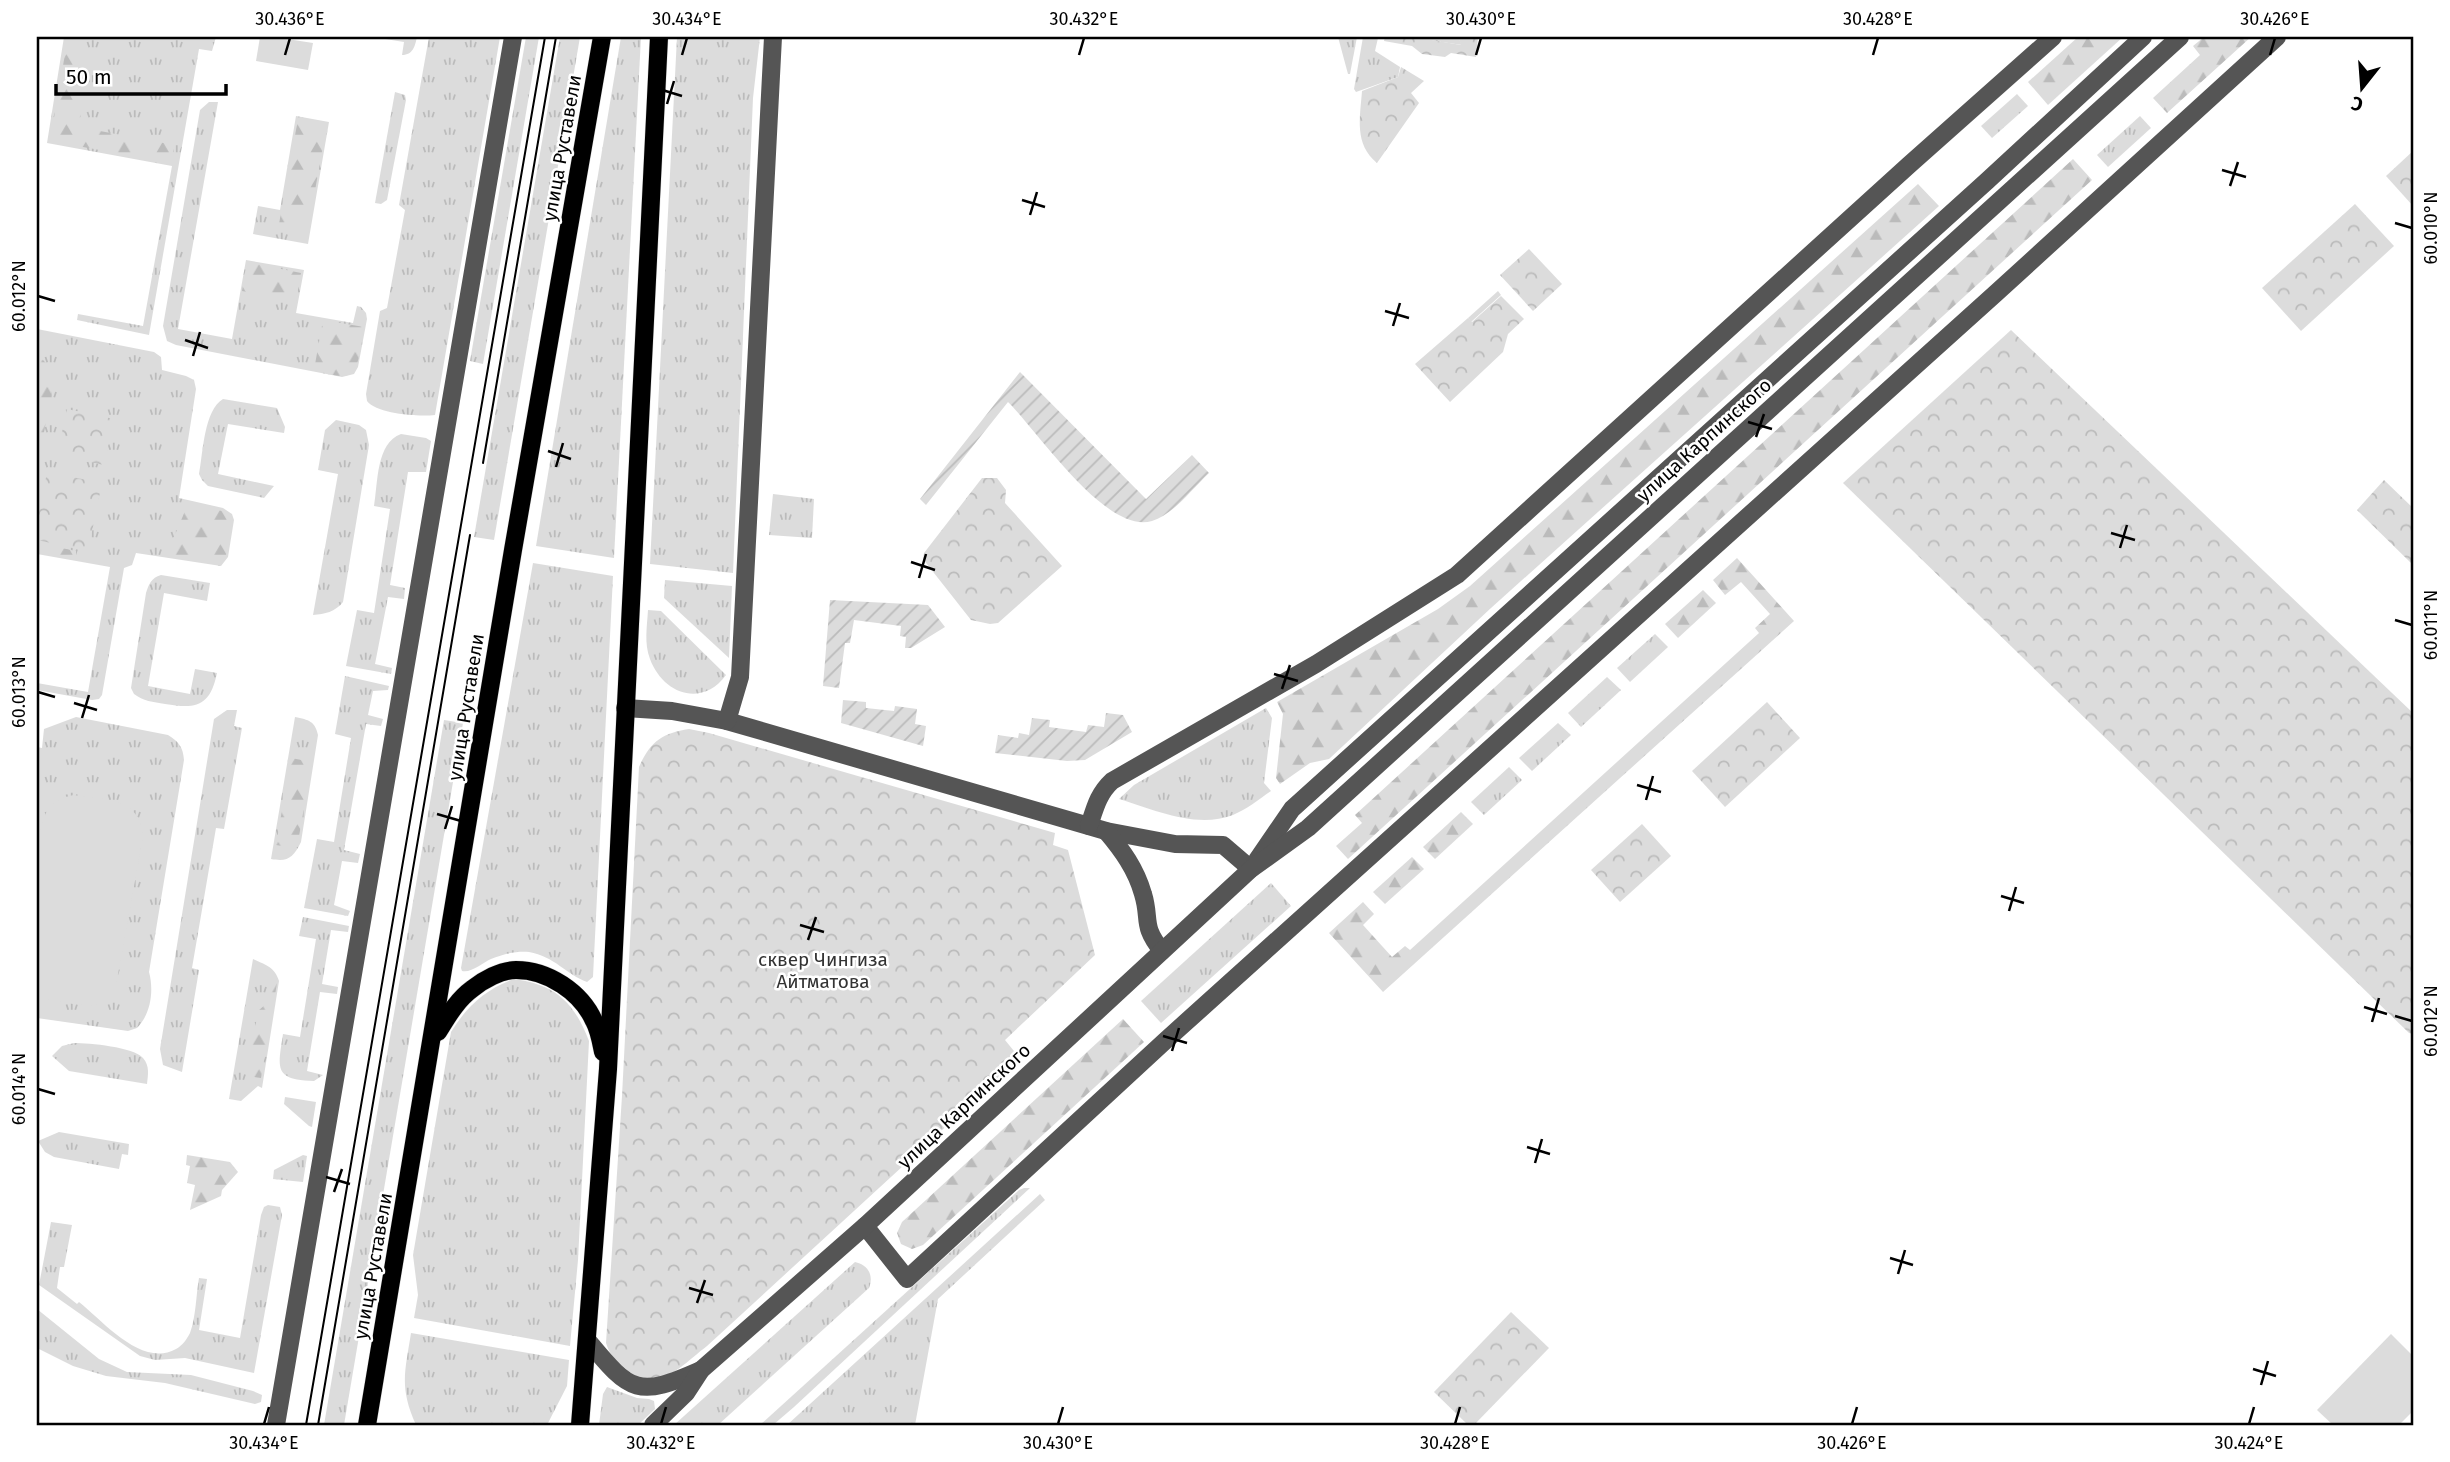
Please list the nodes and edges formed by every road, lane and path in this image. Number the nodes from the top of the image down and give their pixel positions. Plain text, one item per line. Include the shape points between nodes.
1 (513, 37) edge
2 (602, 37) edge
3 (659, 37) edge
4 (773, 37) edge
5 (2053, 37) edge
6 (2143, 37) edge
7 (2180, 37) edge
8 (2277, 37) edge
9 (625, 708) junction
10 (727, 721) junction
11 (1098, 828) junction
12 (1251, 869) junction
13 (1162, 951) junction
14 (433, 1040) junction
15 (608, 1069) junction
16 (865, 1226) junction
17 (588, 1341) junction
18 (701, 1370) junction
19 (276, 1425) edge
20 (367, 1425) edge
21 (580, 1425) edge
22 (653, 1425) edge

1 - 19 street
2 - 14 main road, улица Руставели
3 - 9 main road
4 - 10 street via 740,677
5 - 11 street via 1457,575 1316,664 1112,781 1097,800
6 - 12 street, улица Карпинского via 1292,808
7 - 12 street, улица Карпинского via 1308,828
8 - 16 street via 1175,1032 908,1279
9 - 10 street
9 - 15 main road
10 - 11 street
11 - 12 street via 1175,844 1223,845
11 - 13 street via 1124,852 1136,873 1149,936
12 - 13 street, улица Карпинского
13 - 16 street, улица Карпинского
14 - 15 main road via 471,989 514,969 537,972 577,997 595,1021
14 - 20 main road, улица Руставели
15 - 17 main road
16 - 18 street, улица Карпинского
17 - 18 street, улица Карпинского via 614,1372 634,1385 666,1385
17 - 21 main road
18 - 22 street, улица Карпинского via 686,1393

